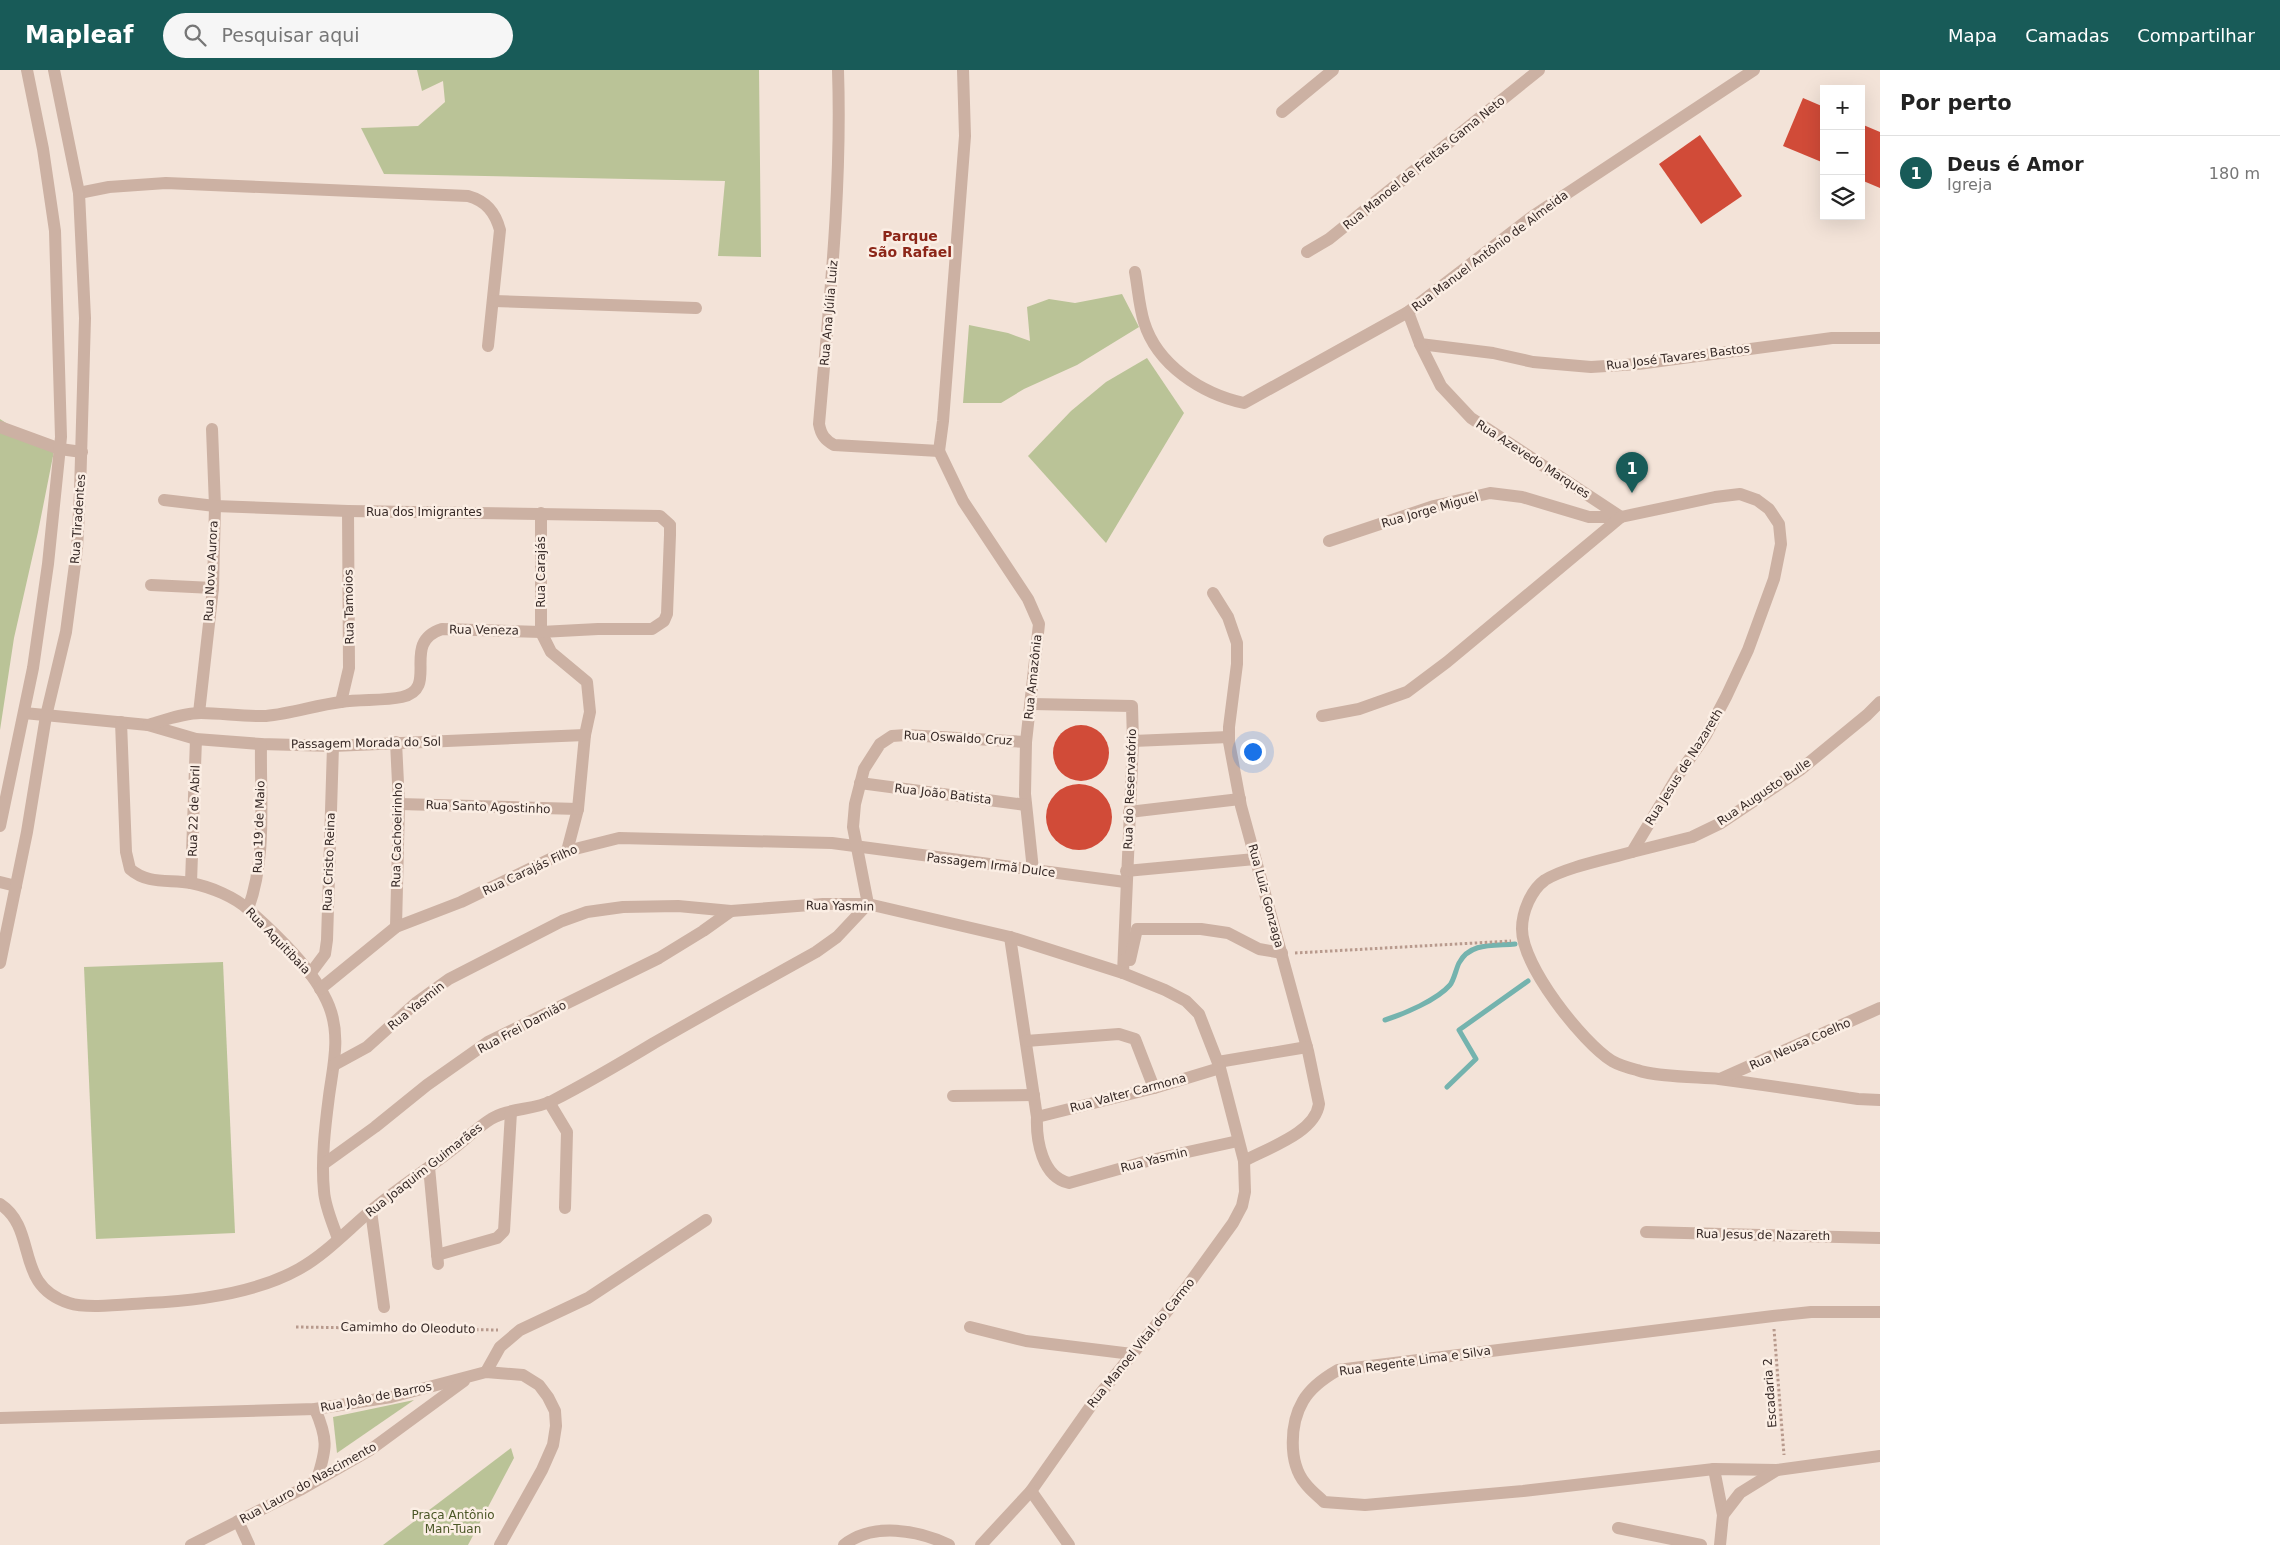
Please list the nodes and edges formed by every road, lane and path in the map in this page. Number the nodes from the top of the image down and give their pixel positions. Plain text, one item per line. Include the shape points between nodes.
1 (27, 70) edge
2 (54, 70) edge
3 (838, 70) edge
4 (963, 70) edge
5 (1333, 70) edge
6 (1539, 70) edge
7 (1754, 70) edge
8 (1282, 112) dead end
9 (79, 193) junction
10 (1307, 252) dead end
11 (1135, 272) dead end
12 (494, 301) junction
13 (696, 308) dead end
14 (1408, 312) junction
15 (1880, 338) edge
16 (1420, 344) junction
17 (488, 346) dead end
18 (0, 427) edge
19 (212, 429) dead end
20 (60, 449) junction
21 (938, 451) junction
22 (82, 452) junction
23 (164, 500) dead end
24 (214, 506) junction
25 (348, 511) junction
26 (541, 513) junction
27 (1621, 517) junction
28 (1329, 541) dead end
29 (151, 585) dead end
30 (213, 588) junction
31 (1213, 593) dead end
32 (667, 614) joint
33 (541, 632) junction
34 (342, 702) junction
35 (1880, 702) edge
36 (1032, 704) junction
37 (24, 712) junction
38 (199, 713) junction
39 (46, 716) junction
40 (1322, 716) dead end
41 (121, 722) junction
42 (148, 725) junction
43 (585, 735) junction
44 (1229, 737) junction
45 (196, 740) junction
46 (1133, 741) junction
47 (396, 742) junction
48 (1026, 742) junction
49 (261, 744) junction
50 (333, 746) junction
51 (860, 783) junction
52 (1240, 799) junction
53 (399, 804) junction
54 (1026, 804) junction
55 (578, 809) junction
56 (1129, 812) junction
57 (0, 826) edge
58 (856, 847) junction
59 (567, 851) junction
60 (1632, 852) junction
61 (1256, 859) junction
62 (1033, 870) junction
63 (1126, 877) junction
64 (0, 882) edge
65 (191, 883) junction
66 (16, 886) junction
67 (868, 904) junction
68 (248, 909) junction
69 (731, 910) junction
70 (396, 927) junction
71 (1010, 937) junction
72 (1524, 940) junction
73 (1282, 953) junction
74 (0, 963) edge
75 (1123, 966) junction
76 (310, 974) junction
77 (320, 989) junction
78 (1880, 1008) edge
79 (1026, 1041) junction
80 (1307, 1047) junction
81 (334, 1065) junction
82 (1219, 1065) junction
83 (1720, 1079) junction
84 (1154, 1088) junction
85 (1034, 1095) junction
86 (953, 1096) dead end
87 (1880, 1100) edge
88 (549, 1102) junction
89 (511, 1112) junction
90 (1037, 1117) junction
91 (1238, 1140) junction
92 (1244, 1161) junction
93 (325, 1163) junction
94 (429, 1167) junction
95 (0, 1204) edge
96 (565, 1208) dead end
97 (371, 1211) junction
98 (706, 1220) dead end
99 (1646, 1232) dead end
100 (1880, 1238) edge
101 (338, 1239) junction
102 (384, 1307) dead end
103 (1880, 1312) edge
104 (1773, 1316) junction
105 (970, 1327) dead end
106 (296, 1328) dead end
107 (520, 1330) junction
108 (1132, 1354) junction
109 (486, 1372) junction
110 (453, 1385) junction
111 (315, 1409) junction
112 (0, 1418) edge
113 (1880, 1456) edge
114 (1714, 1468) junction
115 (1781, 1469) junction
116 (317, 1479) junction
117 (1030, 1491) junction
118 (1723, 1515) junction
119 (238, 1522) junction
120 (1618, 1528) dead end
121 (191, 1545) edge
122 (250, 1545) edge
123 (500, 1545) edge
124 (844, 1545) edge
125 (950, 1545) edge
126 (981, 1545) edge
127 (1069, 1545) edge
128 (1701, 1545) edge
129 (1720, 1545) edge

1 - 20 street, Rua Tiradentes via 55,231
2 - 9 street, Rua Tiradentes
3 - 21 street, Rua Ana Júlia Luiz via 839,160 820,432 834,445
4 - 21 street via 965,136
5 - 8 street
6 - 10 street, Rua Manoel de Freltas Gama Neto via 1329,239
7 - 14 street, Rua Manuel Antônio de Almeida via 1533,216
9 - 12 street via 109,186 166,183 468,196 489,207 500,230
9 - 22 street, Rua Tiradentes via 85,318
11 - 14 street, Rua Manuel Antônio de Almeida via 1144,322 1156,347 1194,383 1224,399 1244,403
12 - 13 street
12 - 17 street
14 - 16 street
15 - 16 street, Rua José Tavares Bastos via 1832,338 1638,364 1591,367 1534,362
16 - 27 street, Rua Azevedo Marques via 1441,386 1471,418
18 - 20 street
19 - 24 street, Rua Nova Aurora
20 - 22 street
20 - 37 street, Rua Tiradentes via 48,564
21 - 36 street, Rua Amazônia via 963,501 1028,599 1039,624
22 - 39 street, Rua Tiradentes via 77,549 66,632
23 - 24 street, Rua dos Imigrantes
24 - 25 street, Rua dos Imigrantes
24 - 30 street, Rua Nova Aurora
25 - 26 street, Rua dos Imigrantes
25 - 34 street, Rua Tamoios via 350,668
26 - 32 street, Rua dos Imigrantes via 660,516 670,525
26 - 33 street, Rua Carajás
27 - 28 street, Rua Jorge Miguel via 1589,516 1522,497 1490,493 1434,506
27 - 40 street, Rua Jesus de Nazareth via 1407,692 1359,709
27 - 60 street, Rua Jesus de Nazareth via 1740,494 1769,509 1779,524 1781,544 1771,588 1726,697 1706,735 1677,776
29 - 30 street
30 - 38 street, Rua Nova Aurora
31 - 44 street, Rua Luiz Gonzaga via 1228,617 1237,644
32 - 33 street, Rua Veneza via 664,621 652,630
33 - 34 street, Rua Veneza via 442,629 430,633 420,649 421,674 416,688 403,697
33 - 43 street via 551,652 587,682 590,712
34 - 38 street, Passagem Morada do Sol via 266,716
35 - 60 street, Rua Augusto Bulle via 1800,770 1721,823 1692,837
36 - 46 street, Rua do Reservatório via 1132,706
36 - 48 street, Rua Amazônia
37 - 39 street, Passagem Morada do Sol
37 - 57 street, Rua Tiradentes
38 - 42 street, Passagem Morada do Sol
39 - 41 street, Passagem Morada do Sol
39 - 66 street, Rua Tiradentes
41 - 42 street, Passagem Morada do Sol
41 - 65 street, Rua Aquitibaia via 127,861 130,869 145,878
42 - 45 street, Passagem Morada do Sol
43 - 47 street, Passagem Morada do Sol
43 - 55 street
44 - 46 street
44 - 52 street, Rua Luiz Gonzaga
45 - 49 street, Passagem Morada do Sol
45 - 65 street, Rua 22 de Abril
46 - 56 street, Rua do Reservatório
47 - 50 street, Passagem Morada do Sol
47 - 53 street, Rua Cachoeirinho
48 - 51 street, Rua Oswaldo Cruz via 892,736 885,738 873,753
48 - 54 street, Rua Amazônia
49 - 50 street, Passagem Morada do Sol
49 - 68 street, Rua 19 de Maio via 260,860 257,884
50 - 76 street, Rua Cristo Reina via 327,940 325,954
51 - 54 street, Rua João Batista
51 - 58 street, Rua Oswaldo Cruz via 853,827
52 - 56 street
52 - 61 street, Rua Luiz Gonzaga
53 - 55 street, Rua Santo Agostinho
53 - 70 street, Rua Cachoeirinho
54 - 62 street, Rua Amazônia
55 - 59 street
56 - 63 street, Rua do Reservatório
58 - 59 street, Rua Carajás Filho via 832,843 619,838
58 - 62 street, Passagem Irmã Dulce
58 - 67 street, Rua Oswaldo Cruz
59 - 70 street, Rua Carajás Filho via 461,902
60 - 72 street via 1544,880 1527,902 1522,930
61 - 63 street, Passagem Irmã Dulce
61 - 73 street, Rua Luiz Gonzaga
62 - 63 street, Passagem Irmã Dulce
63 - 75 street, Rua do Reservatório
64 - 66 street
65 - 68 street, Rua Aquitibaia via 228,896
66 - 74 street, Rua Tiradentes
67 - 69 street, Rua Yasmin
67 - 71 street, Rua Yasmin
67 - 88 street, Rua Joaquim Guimarães via 837,937 816,952
68 - 76 street, Rua Aquitibaia
69 - 81 street, Rua Yasmin via 678,906 623,907 587,912 562,921 449,979 367,1046
69 - 93 street, Rua Frei Damião via 659,958 488,1042
70 - 77 street, Rua Carajás Filho
71 - 75 street, Rua Manoel Vital do Carmo
71 - 79 street, Rua Yasmin
72 - 73 path
72 - 83 street via 1529,958 1572,1023 1589,1043 1613,1061 1640,1072
73 - 75 street via 1259,949 1228,933 1201,929 1137,929 1130,960
73 - 80 street, Rua Luiz Gonzaga
75 - 82 street, Rua Manoel Vital do Carmo via 1186,1001 1199,1014
76 - 77 street, Rua Aquitibaia
77 - 81 street, Rua Aquitibaia via 336,1031
78 - 83 street, Rua Neusa Coelho
79 - 84 street via 1119,1034 1135,1039
79 - 85 street, Rua Yasmin
80 - 82 street, Rua Valter Carmona
80 - 92 street, Rua Luiz Gonzaga via 1318,1094 1318,1113 1304,1129
81 - 93 street, Rua Aquitibaia
82 - 84 street, Rua Valter Carmona
82 - 91 street, Rua Manoel Vital do Carmo
83 - 87 street
84 - 90 street, Rua Valter Carmona
85 - 86 street
85 - 90 street, Rua Yasmin
88 - 89 street, Rua Joaquim Guimarães
88 - 96 street via 567,1132
89 - 94 street, Rua Joaquim Guimarães via 493,1117
89 - 94 street via 504,1231 497,1238 437,1259
90 - 91 street, Rua Yasmin via 1036,1134 1046,1165 1053,1176 1069,1183
91 - 92 street, Rua Manoel Vital do Carmo
92 - 108 street, Rua Manoel Vital do Carmo via 1245,1192 1233,1223 1171,1308
93 - 101 street, Rua Aquitibaia via 324,1192
94 - 97 street, Rua Joaquim Guimarães
95 - 101 street, Rua Joaquim Guimarães via 16,1220 30,1268 41,1286 56,1298 71,1304 160,1302 255,1287 299,1269
97 - 101 street, Rua Joaquim Guimarães
97 - 102 street
98 - 107 street via 588,1298
99 - 100 street, Rua Jesus de Nazareth
103 - 104 street, Rua Regente Lima e Silva via 1811,1312
104 - 114 street, Rua Regente Lima e Silva via 1338,1370 1320,1380 1302,1401 1294,1426 1293,1456 1304,1482 1324,1502 1346,1505 1523,1491
104 - 115 path, Escadaria 2
105 - 108 street via 1026,1341
106 - 107 path, Camimho do Oleoduto
107 - 109 street via 500,1347
108 - 117 street, Rua Manoel Vital do Carmo
109 - 110 street, Rua Lauro do Nascimento
109 - 123 street via 523,1375 540,1385 555,1411 553,1445
110 - 111 street, Rua Joâo de Barros
110 - 116 street, Rua Lauro do Nascimento via 370,1450
111 - 112 street, Rua Joâo de Barros
111 - 116 street via 323,1428 326,1451
113 - 115 street, Rua Regente Lima e Silva
114 - 115 street, Rua Regente Lima e Silva
114 - 118 street
115 - 118 street via 1740,1493
116 - 119 street, Rua Lauro do Nascimento
117 - 126 street, Rua Manoel Vital do Carmo
117 - 127 street
118 - 129 street
119 - 121 street, Rua Lauro do Nascimento
119 - 122 street
120 - 128 street
124 - 125 street via 869,1532 888,1530

